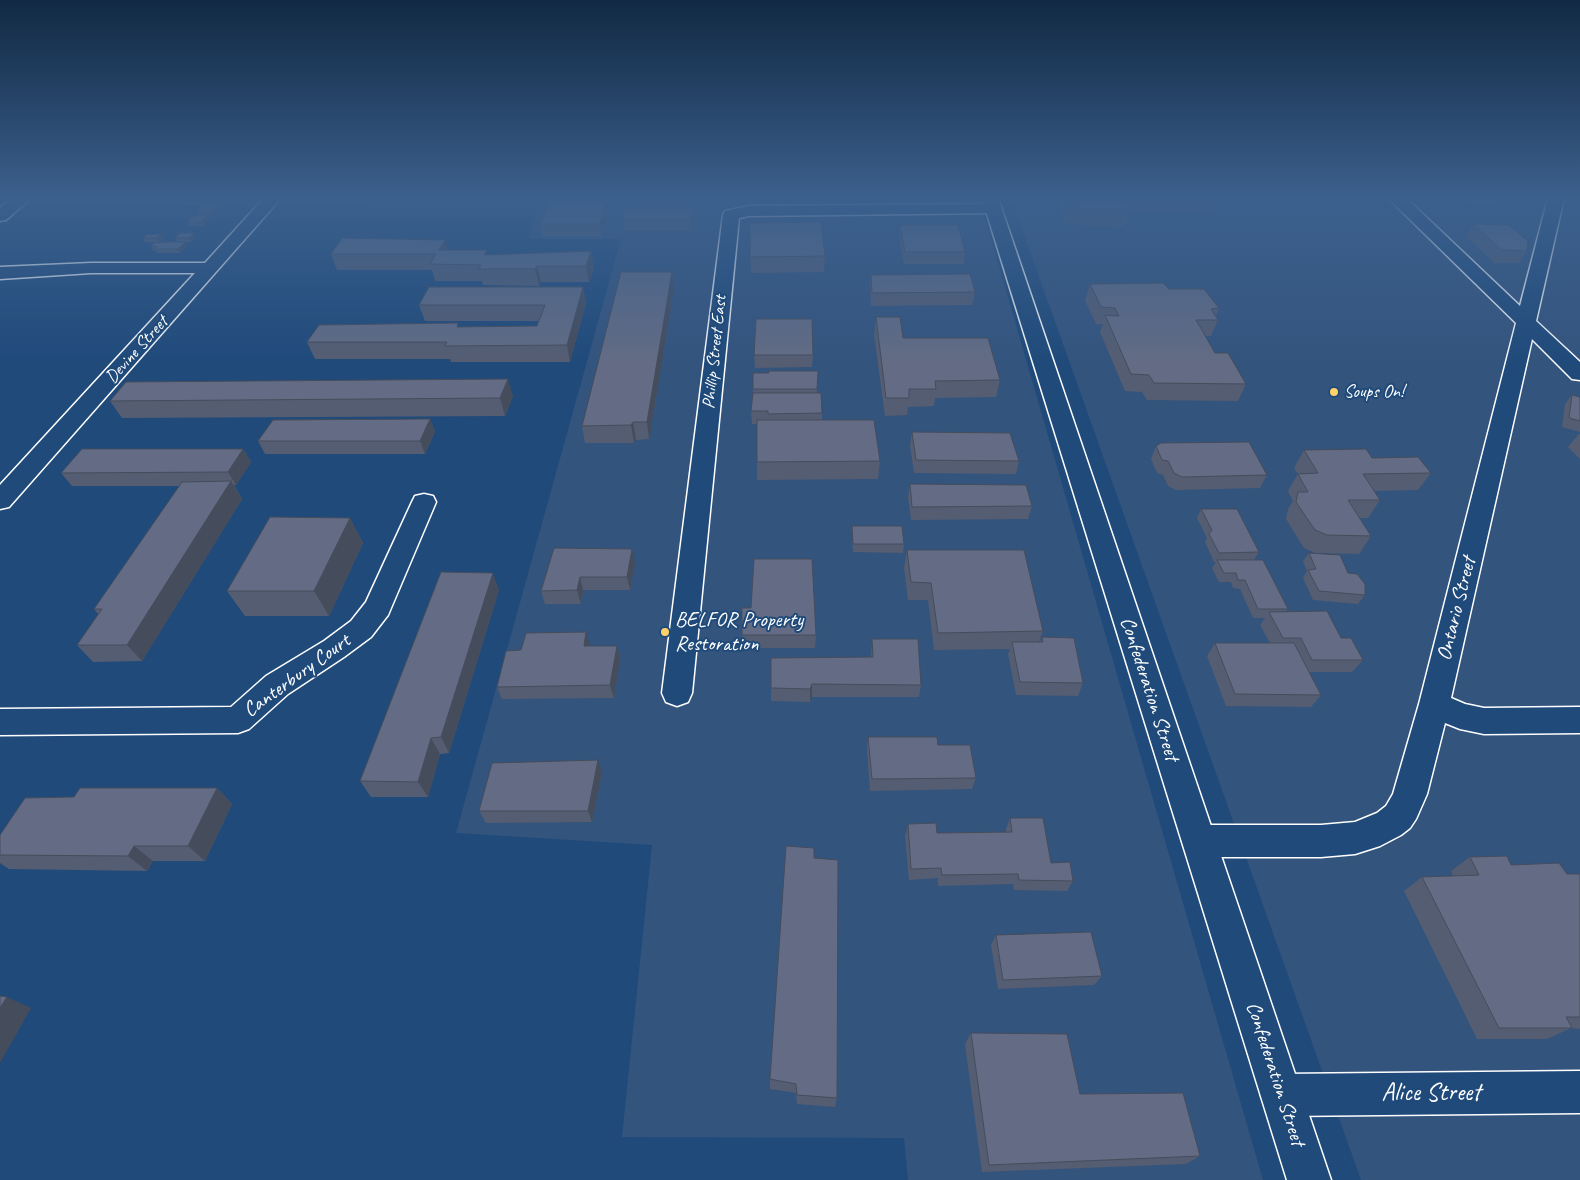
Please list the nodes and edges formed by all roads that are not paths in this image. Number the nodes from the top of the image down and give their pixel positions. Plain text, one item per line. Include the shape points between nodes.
1 (223, 253) edge
2 (727, 253) edge
3 (1008, 253) edge
4 (1454, 253) edge
5 (1543, 253) edge
6 (210, 268) junction
7 (0, 272) edge
8 (1526, 322) junction
9 (1580, 374) edge
10 (0, 501) edge
11 (424, 502) dead end
12 (677, 693) dead end
13 (1434, 704) junction
14 (1580, 720) edge
15 (0, 722) edge
16 (1199, 842) junction
17 (1580, 1092) edge
18 (1282, 1094) junction
19 (1309, 1180) edge

1 - 6 street, Devine Street
2 - 12 street, Phillip Street East
3 - 16 street, Confederation Street
4 - 8 street
5 - 8 street, Ontario Street
6 - 7 street
6 - 10 street, Devine Street
8 - 9 street
8 - 13 street, Ontario Street
11 - 15 street, Canterbury Court via 378,608 361,629 277,685 238,720
13 - 14 street via 1460,716 1484,721
13 - 16 street, Ontario Street via 1410,794 1398,817 1380,830 1341,840
16 - 18 street, Confederation Street
17 - 18 street, Alice Street
18 - 19 street, Confederation Street

